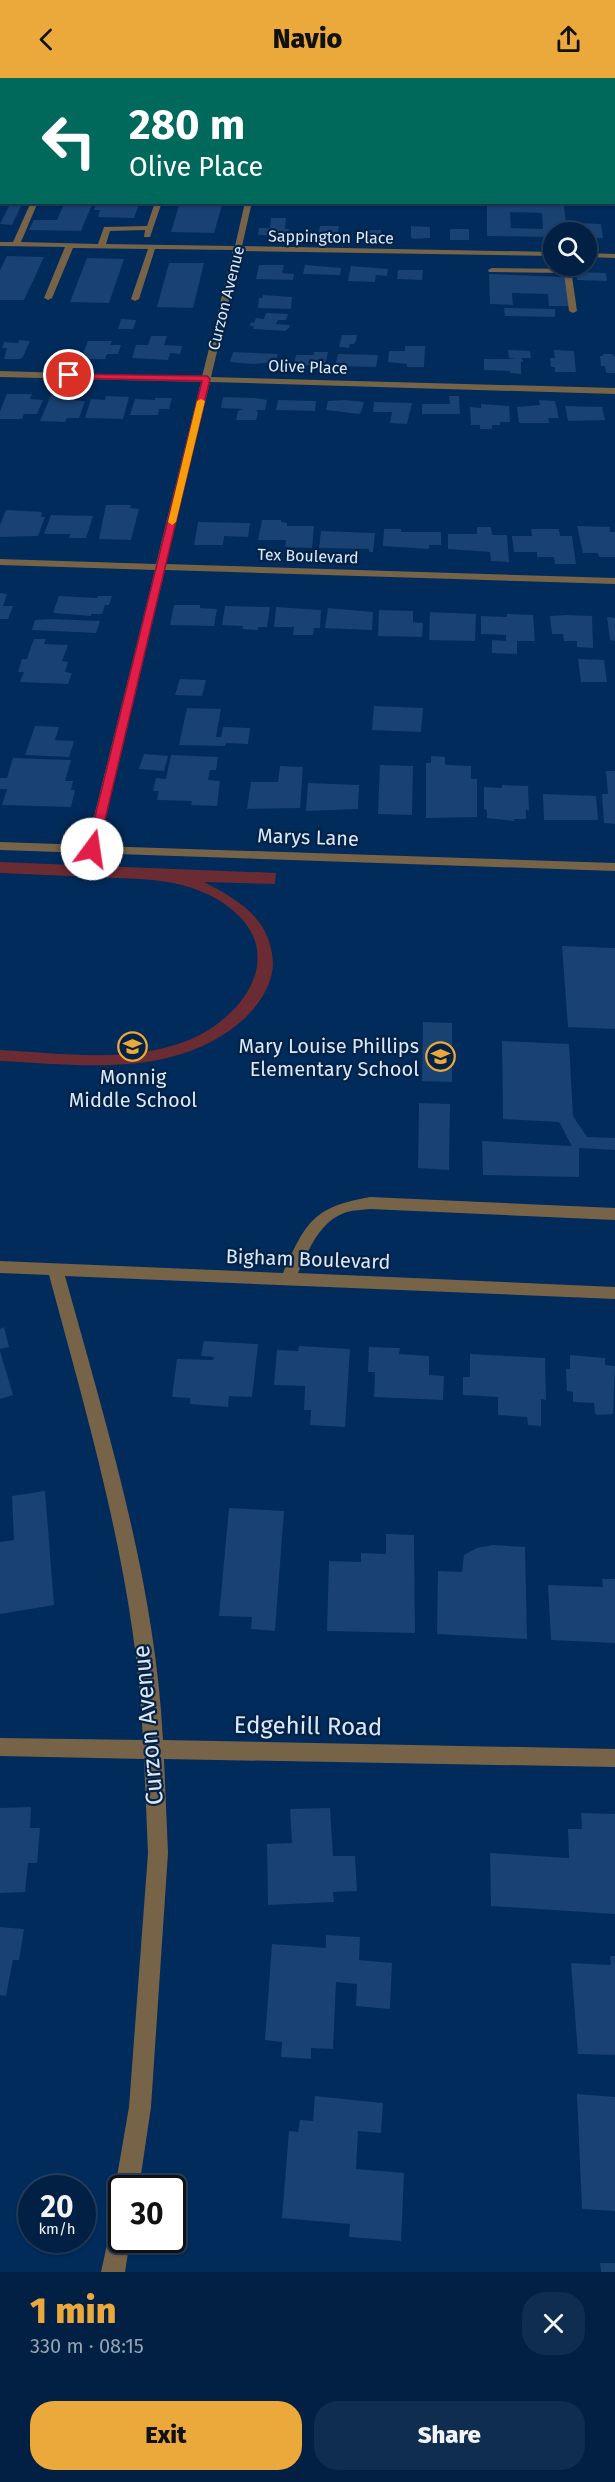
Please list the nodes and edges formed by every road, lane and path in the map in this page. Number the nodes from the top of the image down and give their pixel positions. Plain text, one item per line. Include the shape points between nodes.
1 (34, 204) edge
2 (158, 204) edge
3 (249, 204) edge
4 (150, 228) junction
5 (0, 244) edge
6 (16, 244) junction
7 (70, 245) junction
8 (101, 246) junction
9 (143, 247) junction
10 (152, 247) junction
11 (238, 249) junction
12 (528, 253) junction
13 (543, 254) edge
14 (597, 255) edge
15 (615, 256) edge
16 (492, 270) dead end
17 (528, 271) junction
18 (48, 298) dead end
19 (135, 299) dead end
20 (573, 311) dead end
21 (0, 374) edge
22 (207, 379) junction
23 (615, 391) edge
24 (0, 562) edge
25 (161, 566) junction
26 (615, 581) edge
27 (0, 846) edge
28 (92, 849) junction
29 (615, 867) edge
30 (615, 1214) edge
31 (0, 1267) edge
32 (55, 1270) junction
33 (288, 1279) junction
34 (615, 1293) edge
35 (0, 1747) edge
36 (153, 1748) junction
37 (615, 1758) edge
38 (129, 2175) edge
39 (116, 2253) edge
40 (113, 2272) edge

1 - 6 street
2 - 4 street
3 - 11 street, Curzon Avenue
4 - 8 street via 107,229
4 - 9 street
5 - 6 street, Sappington Place
6 - 7 street, Sappington Place
7 - 8 street, Sappington Place
7 - 18 street
8 - 9 street, Sappington Place
9 - 10 street, Sappington Place
10 - 11 street, Sappington Place
10 - 19 street
11 - 12 street, Sappington Place
11 - 22 street, Curzon Avenue
12 - 13 street, Sappington Place
12 - 17 street
14 - 15 street
16 - 17 street
17 - 20 street via 569,272
21 - 22 street, Olive Place
22 - 23 street, Olive Place
22 - 25 street, Curzon Avenue
24 - 25 street, Tex Boulevard
25 - 26 street, Tex Boulevard
25 - 28 street, Curzon Avenue
27 - 28 street, Marys Lane
28 - 29 street, Marys Lane
30 - 33 street via 370,1203 338,1209 308,1236
31 - 32 street, Bigham Boulevard
32 - 33 street, Bigham Boulevard
32 - 36 street, Curzon Avenue via 114,1482 150,1680
33 - 34 street, Bigham Boulevard
35 - 36 street, Edgehill Road
36 - 37 street, Edgehill Road
36 - 38 street, Curzon Avenue via 158,1853 141,2107
39 - 40 street

